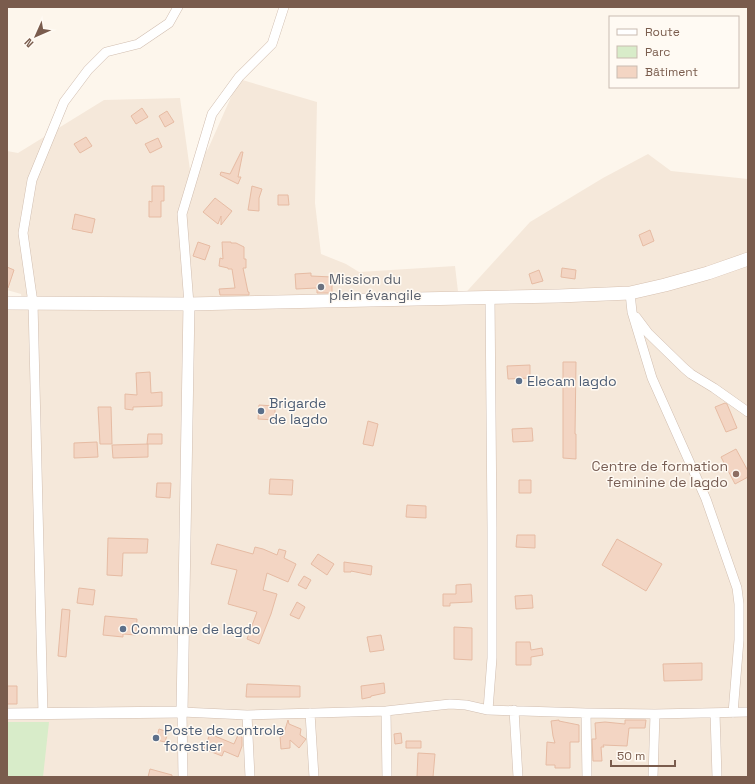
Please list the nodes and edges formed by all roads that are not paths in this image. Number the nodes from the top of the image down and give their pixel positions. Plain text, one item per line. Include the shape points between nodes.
1 (178, 7) edge
2 (284, 7) edge
3 (748, 258) edge
4 (630, 293) junction
5 (490, 297) junction
6 (7, 302) edge
7 (34, 303) junction
8 (188, 304) junction
9 (632, 312) junction
10 (748, 412) edge
11 (488, 710) junction
12 (514, 710) junction
13 (386, 711) junction
14 (182, 712) junction
15 (733, 712) junction
16 (748, 712) edge
17 (310, 713) junction
18 (586, 713) junction
19 (715, 713) junction
20 (7, 714) edge
21 (43, 714) junction
22 (655, 714) junction
23 (247, 715) junction
24 (183, 777) edge
25 (250, 777) edge
26 (314, 777) edge
27 (387, 777) edge
28 (518, 777) edge
29 (587, 777) edge
30 (653, 777) edge
31 (717, 777) edge

1 - 7 street via 169,23 138,44 106,52 88,70 64,102 32,180 23,233
2 - 8 street via 272,44 239,77 212,114 182,214
3 - 4 main road via 708,273
4 - 5 main road
4 - 9 street
5 - 8 main road
5 - 11 street via 492,658
6 - 7 main road
7 - 8 main road
7 - 21 street
8 - 14 street
9 - 10 street via 648,333 684,368
9 - 15 street via 652,378 706,499 737,588 739,640
11 - 12 street
11 - 13 street via 450,704
12 - 18 street
12 - 28 street
13 - 17 street
13 - 27 street
14 - 21 street
14 - 23 street
14 - 24 street
15 - 16 street
15 - 19 street
17 - 23 street
17 - 26 street
18 - 22 street
18 - 29 street
19 - 22 street
19 - 31 street
20 - 21 street
22 - 30 street
23 - 25 street

